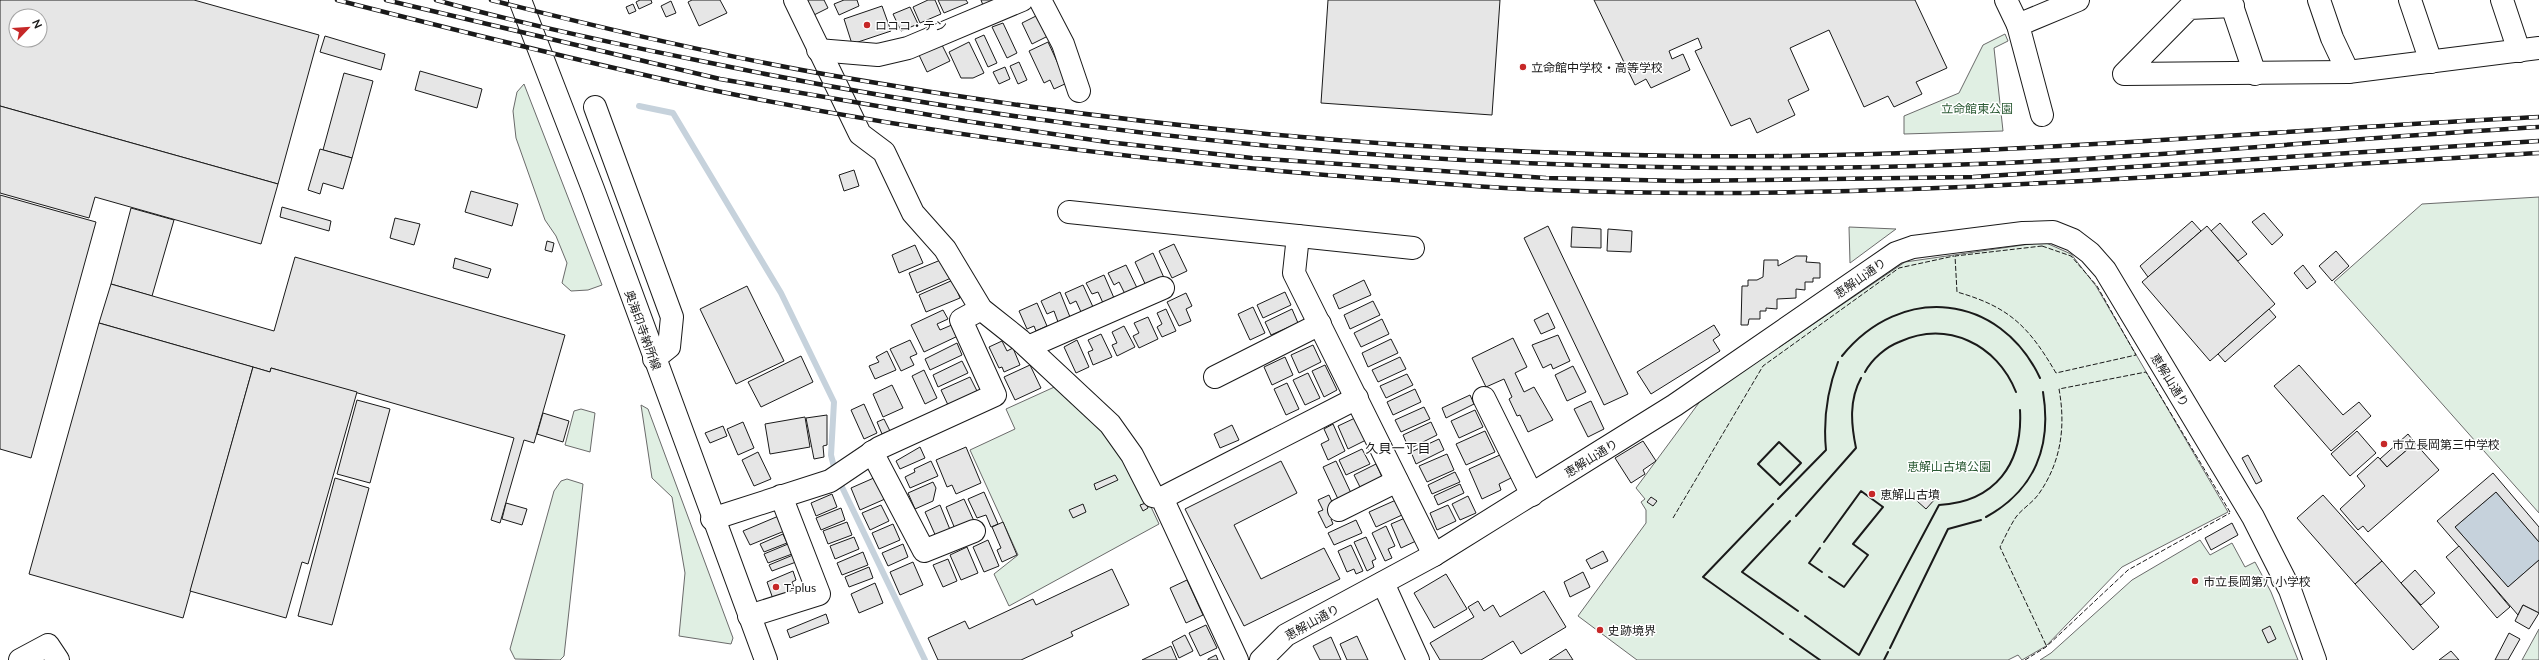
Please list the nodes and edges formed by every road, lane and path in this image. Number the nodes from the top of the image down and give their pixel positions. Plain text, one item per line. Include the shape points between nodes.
1 (520, 0) edge
2 (796, 0) edge
3 (1022, 0) edge
4 (1040, 0) edge
5 (2006, 0) edge
6 (2078, 0) edge
7 (2319, 0) edge
8 (2410, 0) edge
9 (2502, 0) edge
10 (2232, 3) edge
11 (2018, 25) junction
12 (2529, 49) edge
13 (818, 50) junction
14 (2431, 62) junction
15 (2348, 72) junction
16 (2255, 74) junction
17 (1078, 91) dead end
18 (595, 107) dead end
19 (2042, 115) dead end
20 (1069, 212) dead end
21 (1298, 236) junction
22 (1413, 248) dead end
23 (1163, 288) dead end
24 (981, 309) junction
25 (1320, 324) junction
26 (1028, 347) junction
27 (654, 359) junction
28 (1215, 377) dead end
29 (1357, 398) junction
30 (1484, 398) dead end
31 (872, 452) junction
32 (1397, 481) junction
33 (1532, 494) junction
34 (781, 496) junction
35 (1162, 498) junction
36 (1339, 510) dead end
37 (712, 519) junction
38 (974, 531) dead end
39 (1434, 555) junction
40 (1382, 584) junction
41 (749, 616) junction
42 (20, 660) edge
43 (58, 660) edge
44 (766, 660) edge
45 (1237, 660) edge
46 (1261, 660) edge
47 (1418, 660) edge
48 (2315, 660) edge

1 - 27 street, 奥海印寺納所線 via 593,189
2 - 13 street
3 - 13 street via 908,48 878,55
4 - 17 street via 1063,44
5 - 11 street
6 - 11 street
7 - 15 street via 2332,38
8 - 14 street
9 - 12 street
10 - 16 street
10 - 16 street via 2189,8 2124,74
11 - 19 street
12 - 14 street
13 - 24 street via 860,134 884,152 913,213 945,249
14 - 15 street
15 - 16 street
18 - 27 street via 672,317 669,346
20 - 21 street
21 - 22 street
21 - 25 street via 1294,274
23 - 26 street
24 - 26 street
24 - 31 street via 961,320 995,395
25 - 28 street
25 - 29 street
26 - 35 street via 1110,424 1132,455 1153,496
27 - 37 street, 奥海印寺納所線
29 - 32 street
29 - 35 street
30 - 33 street
31 - 34 street via 830,481
31 - 38 street via 924,551
32 - 36 street
32 - 39 street
33 - 39 street, 恵解山通り
33 - 48 street, 恵解山通り via 1693,393 1896,253 1913,247 2023,233 2053,232 2073,240 2090,253 2105,270 2253,517 2290,590
34 - 37 street
34 - 41 street via 819,594
35 - 45 street
37 - 41 street, 奥海印寺納所線
39 - 40 street, 恵解山通り
40 - 46 street, 恵解山通り via 1286,636
40 - 47 street
41 - 44 street, 奥海印寺納所線
42 - 43 street via 48,645

